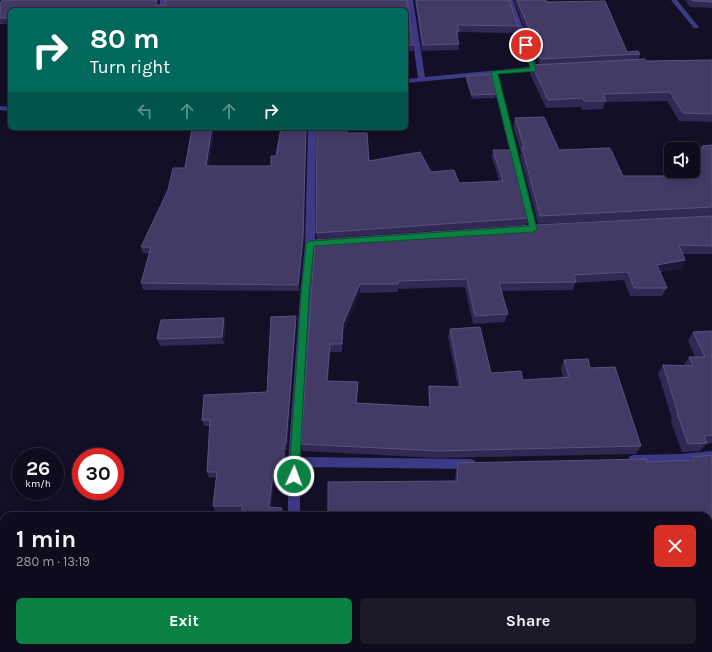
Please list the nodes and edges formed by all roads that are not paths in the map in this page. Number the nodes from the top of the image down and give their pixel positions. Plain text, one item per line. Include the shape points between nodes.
1 (410, 0) edge
2 (510, 0) edge
3 (674, 0) edge
4 (696, 27) dead end
5 (549, 68) edge
6 (534, 69) junction
7 (494, 73) junction
8 (422, 80) junction
9 (408, 81) edge
10 (312, 130) edge
11 (533, 229) edge
12 (334, 242) edge
13 (310, 244) junction
14 (712, 456) edge
15 (625, 461) edge
16 (294, 462) junction
17 (485, 464) edge
18 (294, 512) edge

1 - 8 street
2 - 6 street
3 - 4 street
5 - 6 street
6 - 7 street
7 - 8 street
7 - 11 street
8 - 9 street
10 - 13 street
12 - 13 street
13 - 16 street
14 - 15 street
16 - 17 street
16 - 18 street

